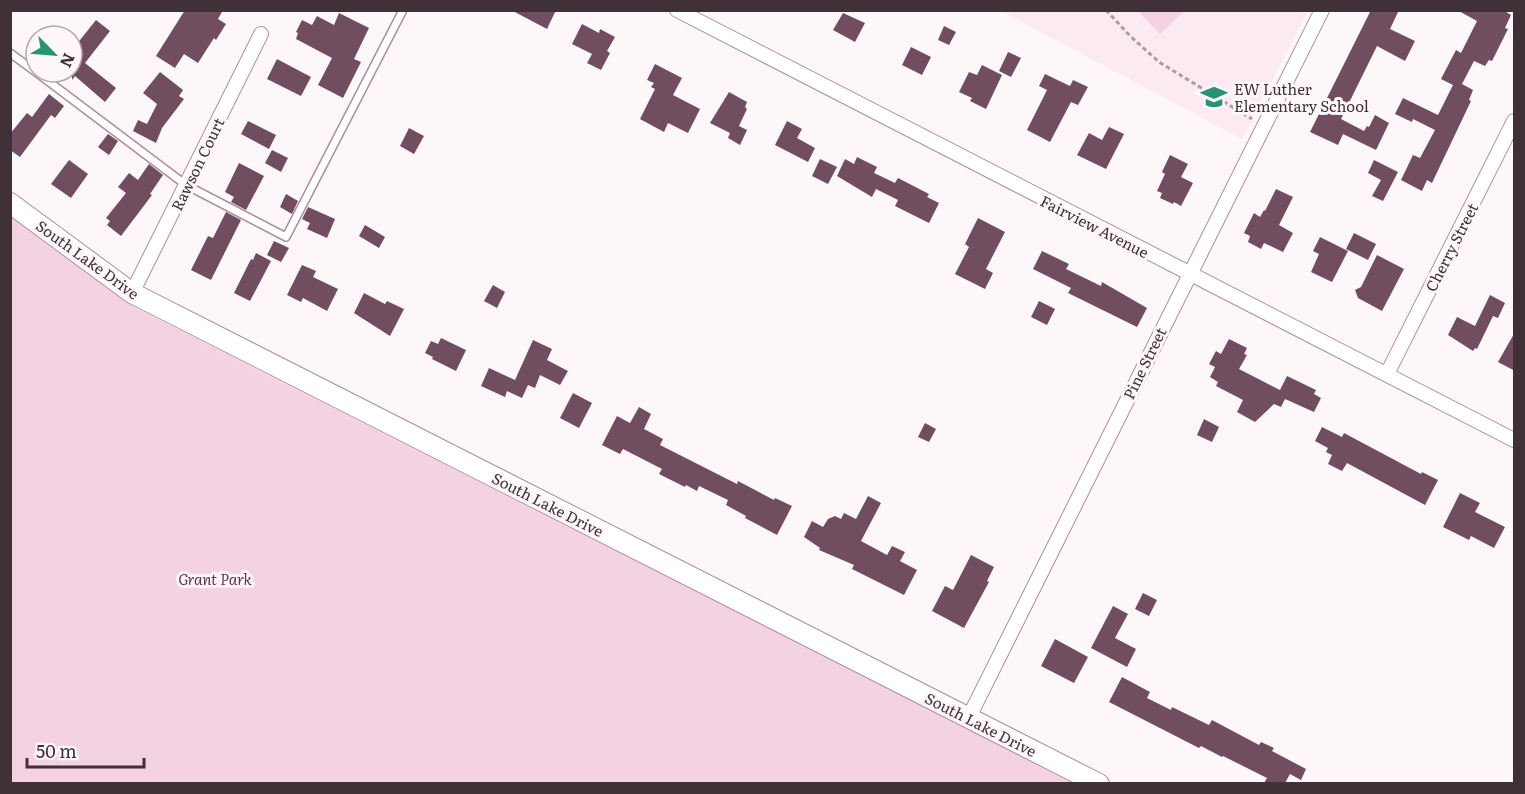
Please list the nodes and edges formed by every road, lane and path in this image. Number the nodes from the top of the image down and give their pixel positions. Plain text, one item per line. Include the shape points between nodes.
1 (403, 10) edge
2 (677, 10) edge
3 (1106, 10) edge
4 (1322, 10) edge
5 (261, 34) dead end
6 (10, 53) edge
7 (24, 63) edge
8 (52, 84) edge
9 (1252, 118) dead end
10 (1515, 121) edge
11 (186, 185) junction
12 (10, 203) edge
13 (1189, 274) junction
14 (132, 294) junction
15 (1387, 374) junction
16 (1515, 440) edge
17 (969, 717) junction
18 (1099, 783) edge

1 - 11 lane via 286,237
2 - 13 street, Fairview Avenue
3 - 9 path via 1159,62
4 - 13 street, Pine Street
5 - 11 street, Rawson Court
6 - 7 lane
8 - 11 lane
10 - 15 street, Cherry Street
11 - 14 street, Rawson Court
12 - 14 street, South Lake Drive
13 - 15 street, Fairview Avenue
13 - 17 street, Pine Street
14 - 17 street, South Lake Drive
15 - 16 street, Fairview Avenue
17 - 18 street, South Lake Drive

